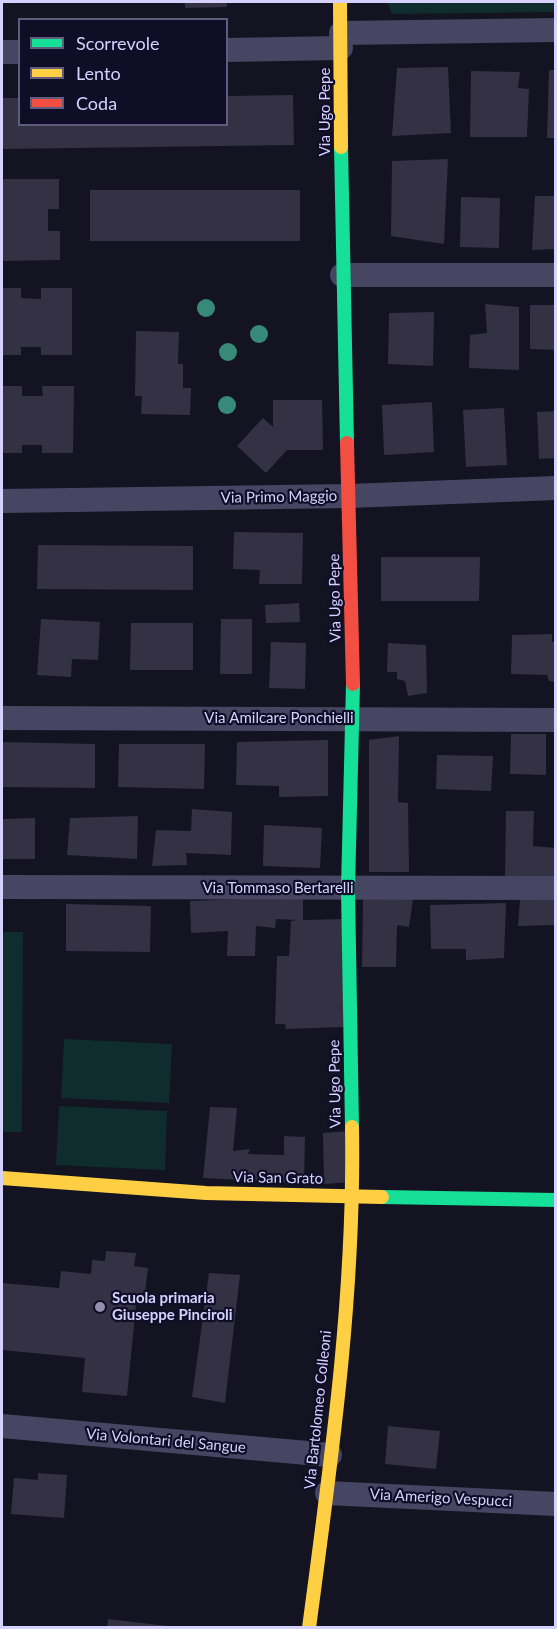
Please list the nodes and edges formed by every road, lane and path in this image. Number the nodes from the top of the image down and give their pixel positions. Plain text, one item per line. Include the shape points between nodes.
1 (340, 2) edge
2 (555, 30) edge
3 (341, 41) junction
4 (228, 50) edge
5 (2, 52) edge
6 (18, 52) edge
7 (342, 275) junction
8 (555, 275) edge
9 (555, 488) edge
10 (350, 496) junction
11 (2, 501) edge
12 (2, 718) edge
13 (354, 718) junction
14 (555, 720) edge
15 (2, 887) edge
16 (555, 888) edge
17 (348, 889) junction
18 (2, 1178) edge
19 (353, 1195) junction
20 (555, 1200) edge
21 (2, 1426) edge
22 (330, 1455) junction
23 (327, 1493) junction
24 (555, 1504) edge
25 (309, 1628) edge

1 - 3 street, Via Ugo Pepe
2 - 3 street
3 - 4 street
3 - 7 street, Via Ugo Pepe
5 - 6 street
7 - 8 street
7 - 10 street, Via Ugo Pepe
9 - 10 street, Via Primo Maggio
10 - 11 street, Via Primo Maggio
10 - 13 street, Via Ugo Pepe
12 - 13 street, Via Amilcare Ponchielli
13 - 14 street, Via Amilcare Ponchielli
13 - 17 street, Via Ugo Pepe
15 - 17 street, Via Tommaso Bertarelli
16 - 17 street, Via Tommaso Bertarelli
17 - 19 street, Via Ugo Pepe
18 - 19 street, Via San Grato via 206,1193
19 - 20 street, Via San Grato
19 - 22 street, Via Bartolomeo Colleoni
21 - 22 street, Via Volontari del Sangue
22 - 23 street, Via Bartolomeo Colleoni
23 - 24 street, Via Amerigo Vespucci
23 - 25 street, Via Bartolomeo Colleoni

